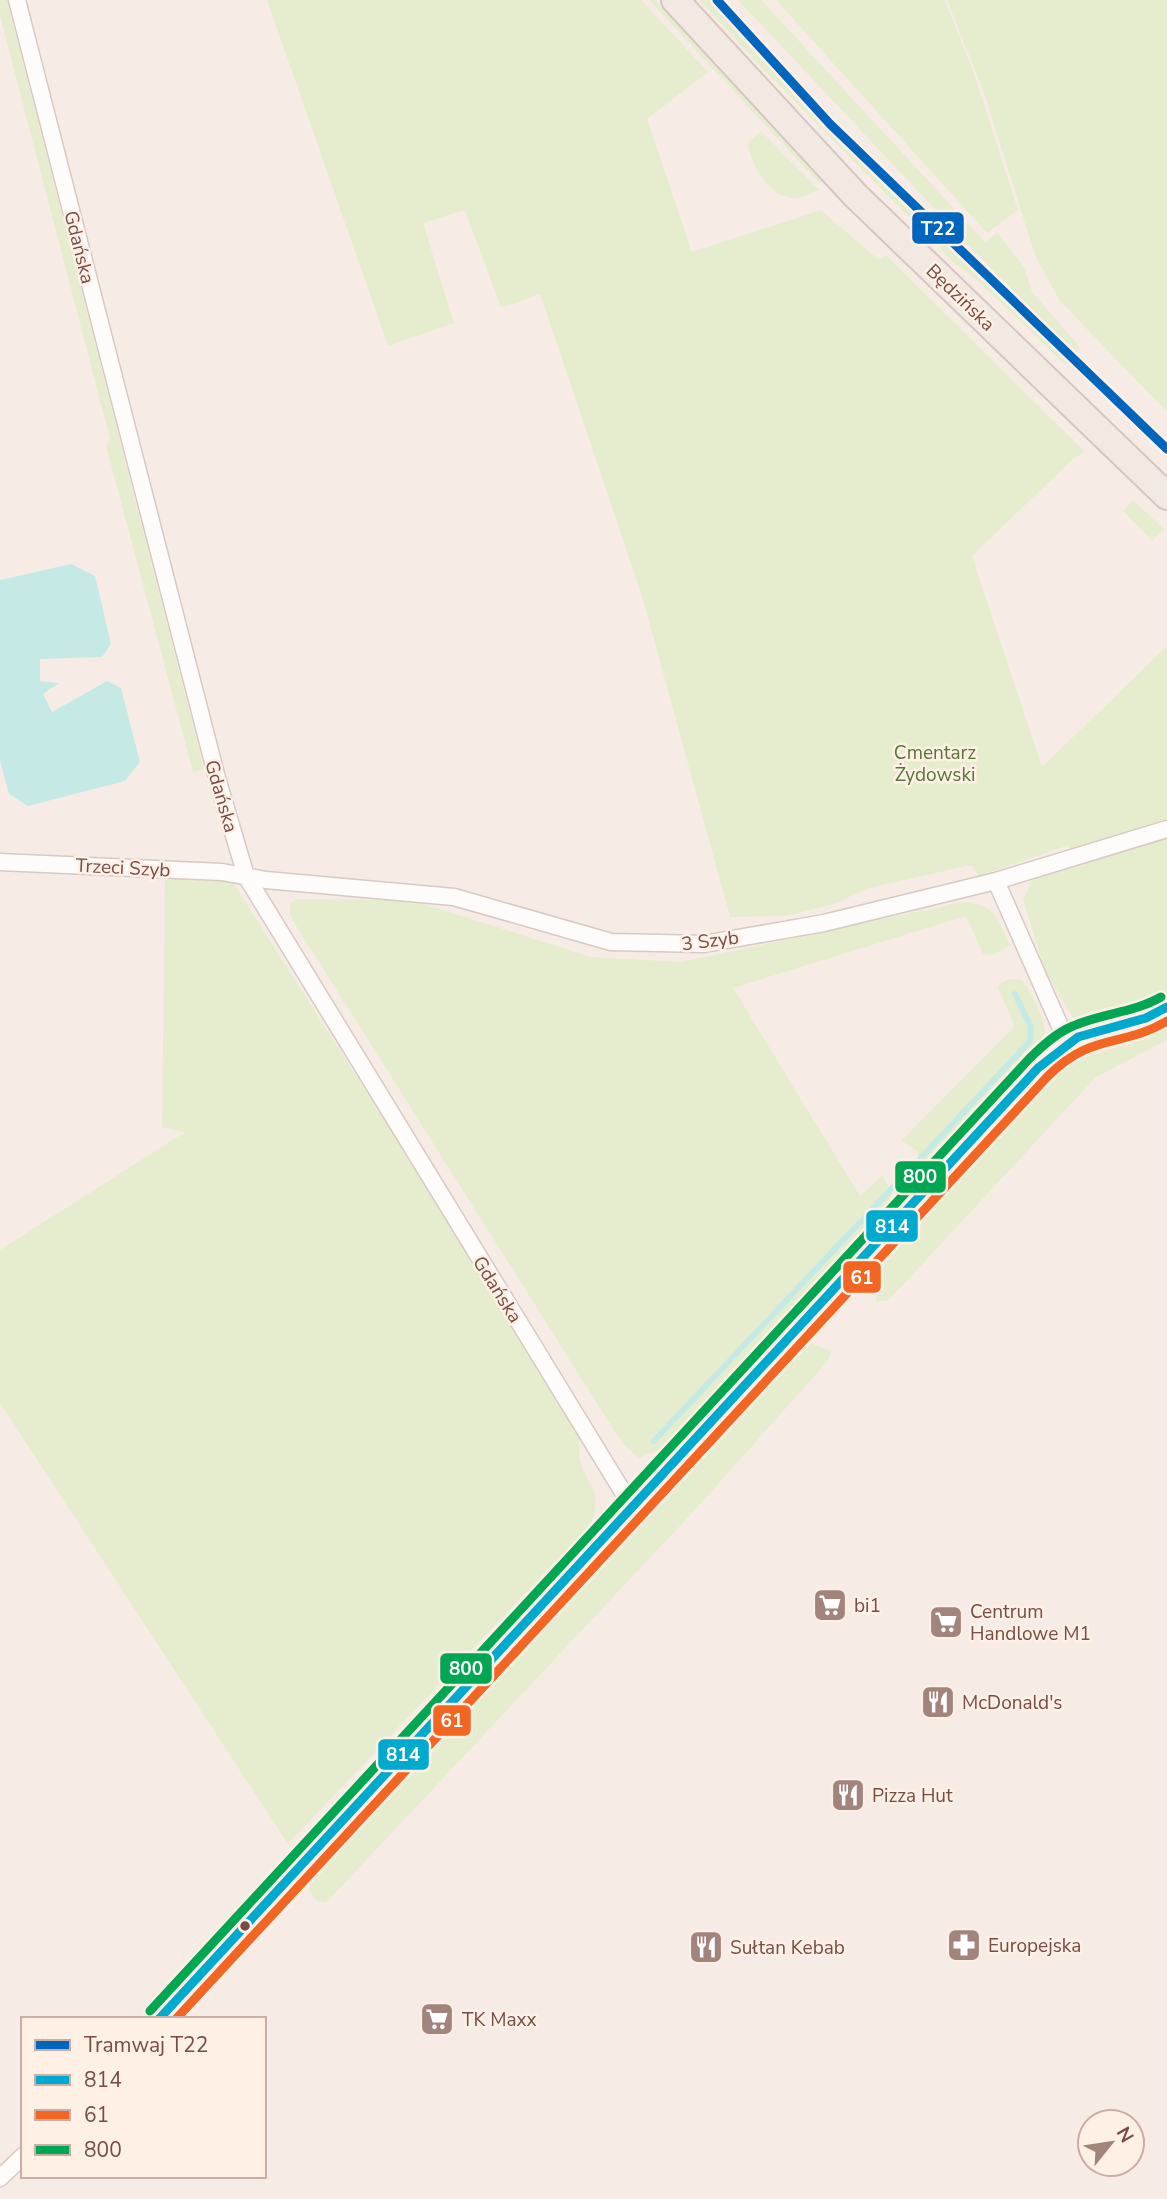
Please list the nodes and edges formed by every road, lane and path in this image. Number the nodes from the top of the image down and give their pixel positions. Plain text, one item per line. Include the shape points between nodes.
1 (17, 0) edge
2 (674, 0) edge
3 (1167, 496) edge
4 (1167, 829) edge
5 (0, 862) edge
6 (246, 876) junction
7 (996, 881) junction
8 (1167, 1007) edge
9 (1067, 1042) junction
10 (634, 1505) junction
11 (161, 2017) edge
12 (21, 2157) edge
13 (0, 2178) edge

1 - 6 street, Gdańska via 216,778
2 - 3 main road, Będzińska via 848,188
4 - 7 street, 3 Szyb
5 - 6 street, Trzeci Szyb
6 - 7 street, 3 Szyb via 454,897 611,942 657,945 704,944 824,922
6 - 10 street, Gdańska
7 - 9 street
8 - 9 street via 1146,1020
9 - 10 street
10 - 11 street
12 - 13 street

